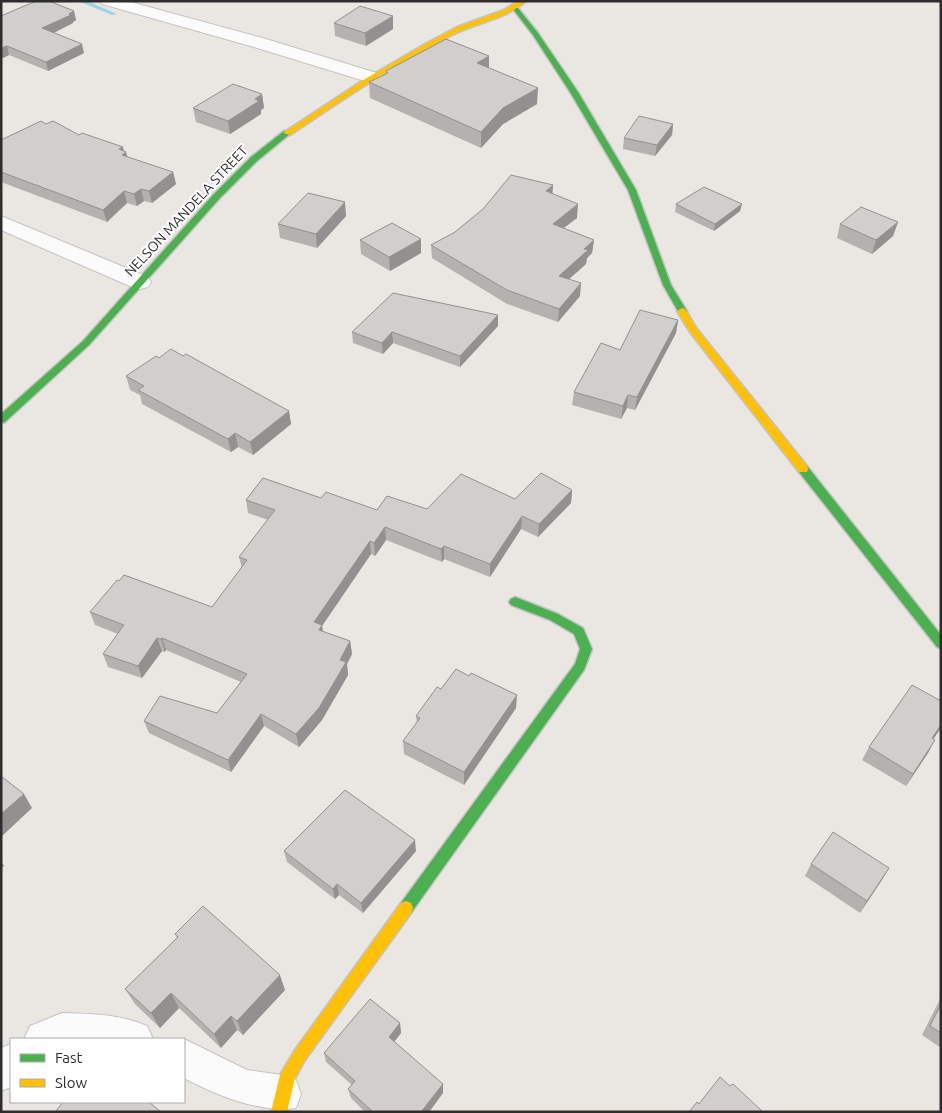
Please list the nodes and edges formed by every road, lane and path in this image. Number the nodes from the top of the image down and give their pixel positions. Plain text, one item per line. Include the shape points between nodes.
1 (108, 1) edge
2 (520, 5) edge
3 (374, 78) junction
4 (1, 222) edge
5 (140, 282) junction
6 (1, 420) edge
7 (515, 602) dead end
8 (941, 644) edge
9 (46, 1038) edge
10 (128, 1038) edge
11 (185, 1059) edge
12 (280, 1103) edge

1 - 3 street
2 - 3 street, NELSON MANDELA STREET via 464,26
2 - 8 street via 632,190 667,284 693,330
3 - 5 street, NELSON MANDELA STREET via 279,138 254,159
4 - 5 street
5 - 6 street, NELSON MANDELA STREET via 86,343
7 - 12 street via 554,617 579,632 586,649 580,666 300,1055 288,1075
9 - 10 street via 62,1032
11 - 12 street via 244,1089

